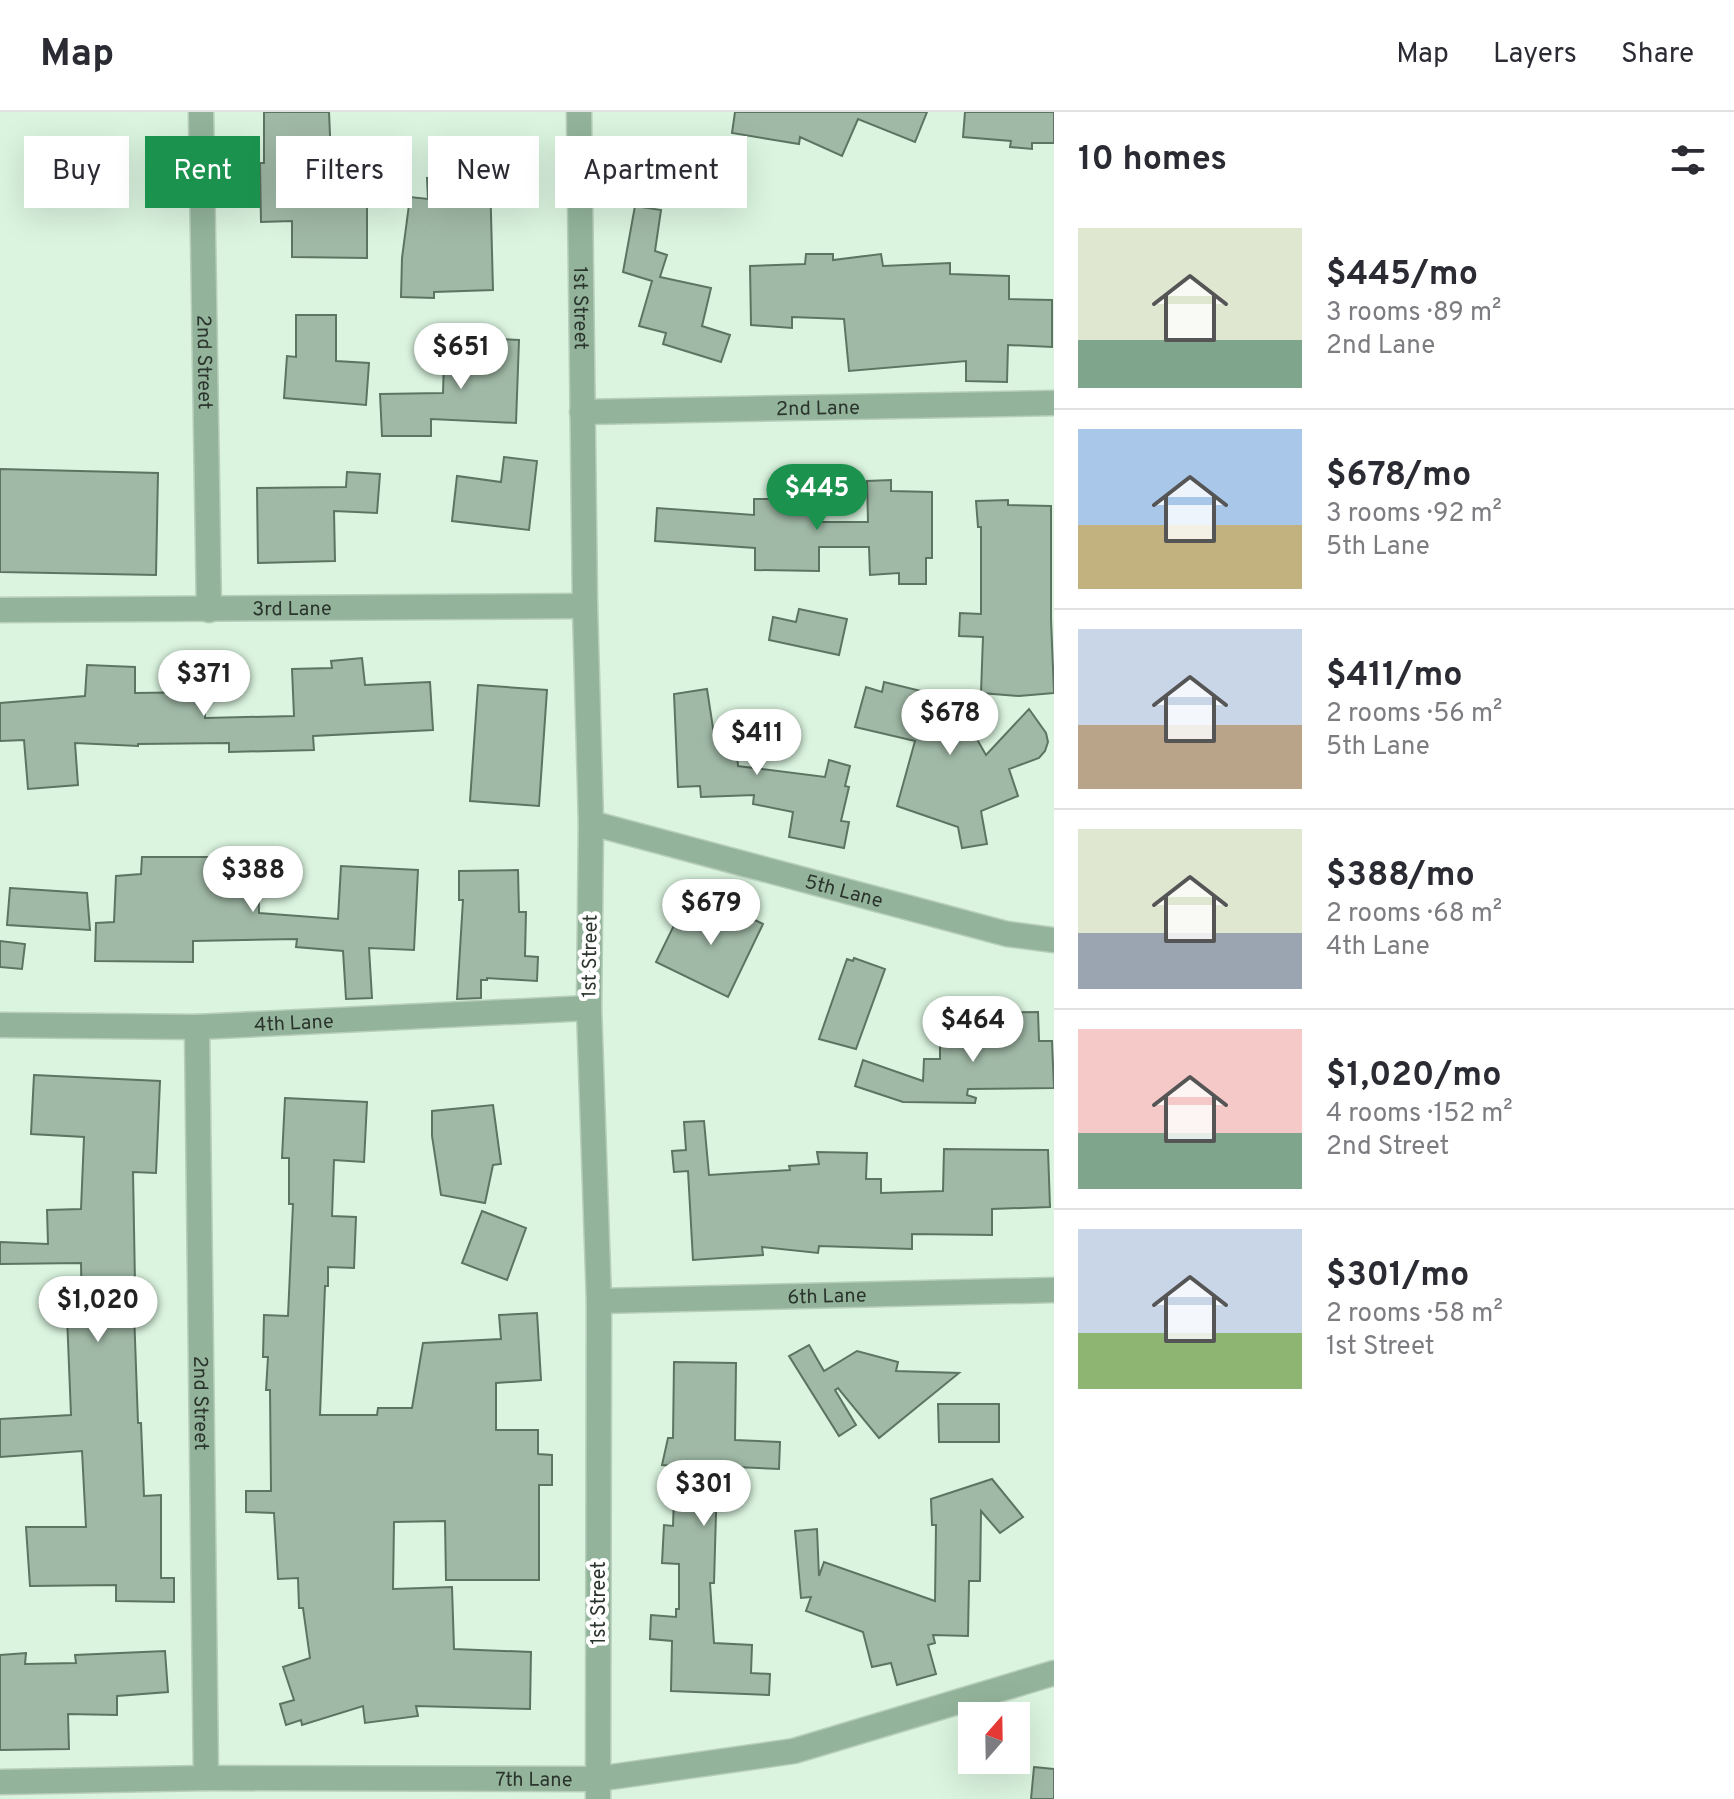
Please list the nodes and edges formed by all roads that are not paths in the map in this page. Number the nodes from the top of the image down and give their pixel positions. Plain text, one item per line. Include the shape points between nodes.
1 (201, 112) edge
2 (579, 112) edge
3 (1054, 403) edge
4 (582, 412) junction
5 (585, 606) junction
6 (0, 610) edge
7 (209, 610) junction
8 (591, 823) junction
9 (1054, 940) edge
10 (589, 1008) junction
11 (0, 1025) edge
12 (197, 1027) junction
13 (1054, 1290) edge
14 (599, 1301) junction
15 (1054, 1673) edge
16 (206, 1778) junction
17 (0, 1782) edge
18 (597, 1789) edge

1 - 7 street, 2nd Street
2 - 4 street, 1st Street
3 - 4 street, 2nd Lane
4 - 5 street, 1st Street
5 - 7 street, 3rd Lane
5 - 8 street, 1st Street
6 - 7 street, 3rd Lane
8 - 9 street, 5th Lane via 1007,934
8 - 10 street, 1st Street
10 - 12 street, 4th Lane
10 - 14 street, 1st Street
11 - 12 street, 4th Lane
12 - 16 street, 2nd Street
13 - 14 street, 6th Lane
14 - 18 street, 1st Street
15 - 18 street, 7th Lane via 794,1751
16 - 17 street, 7th Lane
16 - 18 street, 7th Lane

